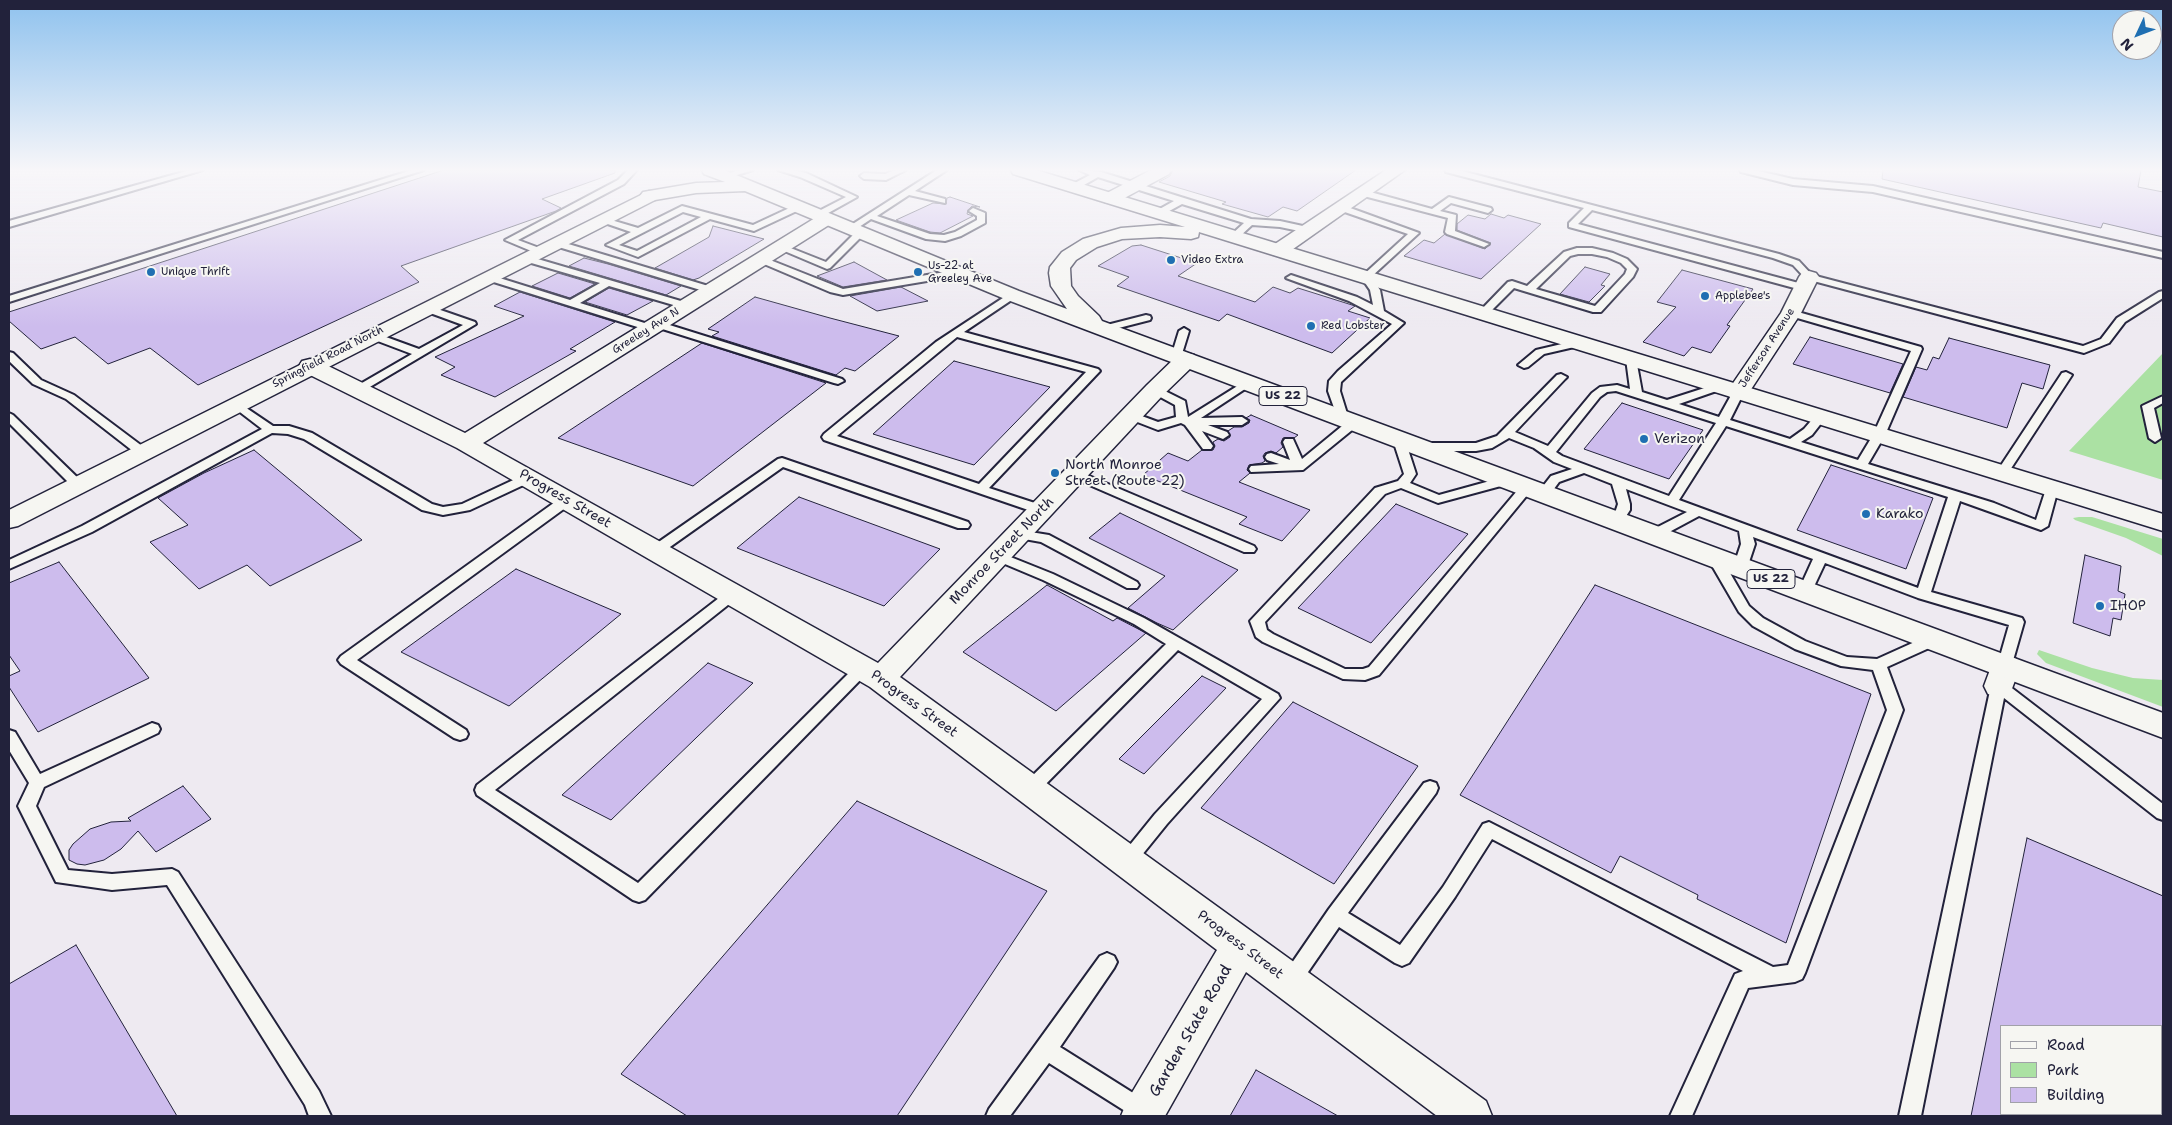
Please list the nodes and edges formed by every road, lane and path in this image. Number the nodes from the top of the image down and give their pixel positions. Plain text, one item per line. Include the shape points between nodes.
1 (253, 222) edge
2 (543, 222) edge
3 (596, 222) edge
4 (610, 222) edge
5 (656, 222) edge
6 (697, 222) edge
7 (733, 222) edge
8 (766, 222) edge
9 (814, 222) edge
10 (835, 222) edge
11 (864, 222) edge
12 (888, 222) edge
13 (979, 222) edge
14 (1190, 222) edge
15 (1250, 222) edge
16 (1258, 222) edge
17 (1320, 222) edge
18 (1386, 222) edge
19 (1452, 222) edge
20 (1574, 222) edge
21 (1649, 222) edge
22 (2020, 222) edge
23 (1309, 230) junction
24 (639, 231) junction
25 (855, 231) junction
26 (1235, 236) junction
27 (1484, 244) dead end
28 (780, 247) junction
29 (1279, 250) junction
30 (539, 251) junction
31 (2163, 255) edge
32 (760, 259) junction
33 (958, 273) junction
34 (487, 277) junction
35 (1366, 277) junction
36 (1291, 278) dead end
37 (1806, 282) junction
38 (608, 283) junction
39 (712, 290) junction
40 (1529, 290) junction
41 (2163, 294) edge
42 (1012, 295) junction
43 (9, 299) edge
44 (572, 303) junction
45 (686, 306) junction
46 (426, 308) junction
47 (1379, 312) junction
48 (1483, 313) junction
49 (1791, 313) junction
50 (1146, 318) dead end
51 (654, 326) junction
52 (1103, 330) junction
53 (1184, 331) dead end
54 (955, 333) junction
55 (371, 336) junction
56 (1579, 342) junction
57 (419, 353) junction
58 (9, 355) edge
59 (1181, 358) junction
60 (1631, 359) junction
61 (1524, 365) dead end
62 (310, 366) junction
63 (1342, 373) joint
64 (2066, 375) dead end
65 (1561, 377) dead end
66 (838, 381) dead end
67 (1247, 383) junction
68 (359, 389) junction
69 (1730, 389) junction
70 (1155, 390) junction
71 (1637, 394) junction
72 (2163, 399) edge
73 (236, 404) junction
74 (1667, 404) junction
75 (1130, 416) junction
76 (9, 417) edge
77 (1820, 417) junction
78 (1186, 420) junction
79 (1242, 421) dead end
80 (1348, 421) junction
81 (1723, 421) junction
82 (270, 429) junction
83 (1507, 434) junction
84 (1223, 435) dead end
85 (1879, 435) junction
86 (2154, 438) dead end
87 (1289, 442) dead end
88 (466, 443) junction
89 (1408, 443) junction
90 (1792, 443) junction
91 (1207, 446) dead end
92 (142, 452) junction
93 (1549, 453) junction
94 (1271, 457) dead end
95 (1861, 465) junction
96 (1299, 467) junction
97 (1255, 469) dead end
98 (1583, 469) junction
99 (2002, 473) junction
100 (1075, 474) junction
101 (528, 478) junction
102 (1618, 482) junction
103 (1402, 484) junction
104 (78, 485) junction
105 (1526, 487) junction
106 (981, 489) junction
107 (2052, 489) junction
108 (1955, 495) junction
109 (567, 500) junction
110 (1672, 501) junction
111 (1042, 510) junction
112 (1699, 511) junction
113 (9, 520) edge
114 (1616, 521) junction
115 (2163, 523) edge
116 (963, 525) dead end
117 (1745, 528) junction
118 (1018, 534) junction
119 (1653, 534) junction
120 (1249, 549) dead end
121 (655, 550) junction
122 (998, 556) junction
123 (1714, 557) junction
124 (1821, 557) junction
125 (9, 565) edge
126 (1740, 568) junction
127 (1132, 585) dead end
128 (1805, 592) junction
129 (733, 594) junction
130 (1923, 595) junction
131 (1933, 640) junction
132 (1176, 643) junction
133 (1879, 665) junction
134 (872, 673) junction
135 (2002, 676) junction
136 (2163, 726) edge
137 (152, 729) dead end
138 (460, 734) dead end
139 (9, 736) edge
140 (37, 783) junction
141 (1430, 788) dead end
142 (1030, 790) junction
143 (2163, 813) edge
144 (1127, 861) junction
145 (1336, 915) junction
146 (1240, 946) junction
147 (1107, 962) dead end
148 (1771, 976) junction
149 (1290, 982) junction
150 (1046, 1050) junction
151 (1144, 1114) edge
152 (320, 1116) edge
153 (997, 1116) edge
154 (1471, 1116) edge
155 (1681, 1116) edge
156 (1910, 1116) edge

1 - 43 lane
2 - 30 lane via 510,240
3 - 30 main road, Springfield Road North
4 - 24 lane
5 - 24 lane
6 - 24 lane via 638,254 611,246
7 - 8 lane via 754,228
9 - 28 main road, Greeley Ave N
10 - 25 main road, US 22
11 - 25 lane
12 - 13 lane via 929,237 945,238
14 - 26 main road
15 - 26 lane
16 - 23 lane
17 - 23 main road
18 - 35 lane via 1414,232
19 - 27 lane via 1450,232
20 - 37 lane via 1572,225
21 - 37 lane via 1796,263
22 - 31 lane
23 - 29 main road
25 - 28 lane via 827,266
25 - 33 main road, US 22
26 - 29 main road
26 - 52 main road via 1160,231 1133,233 1098,240 1076,251 1060,267 1061,286 1070,300
28 - 32 main road, Greeley Ave N
29 - 35 main road
30 - 34 main road, Springfield Road North
30 - 38 lane
30 - 39 lane
32 - 33 lane via 843,292
32 - 39 main road, Greeley Ave N
33 - 42 main road, US 22
34 - 44 lane
34 - 46 main road, Springfield Road North
35 - 47 lane via 1377,294
35 - 48 main road
36 - 47 lane via 1343,295
37 - 41 lane via 2084,350 2105,341 2120,320
37 - 49 main road, Jefferson Avenue
38 - 44 lane
38 - 45 lane
39 - 45 main road, Greeley Ave N
40 - 40 lane via 1598,310 1632,269 1624,261 1592,251 1577,251 1567,254
40 - 48 lane via 1512,284
42 - 52 main road, US 22
42 - 54 lane
44 - 51 lane
45 - 51 main road, Greeley Ave N
46 - 55 main road, Springfield Road North
46 - 57 lane via 471,324
47 - 63 lane via 1399,323
48 - 56 main road
49 - 69 main road, Jefferson Avenue
49 - 85 lane via 1917,348
50 - 52 lane
51 - 66 lane
51 - 88 main road, Greeley Ave N
52 - 59 main road, US 22
53 - 59 lane
54 - 106 lane via 1094,372
54 - 106 lane via 828,437
55 - 57 lane
55 - 62 main road, Springfield Road North
56 - 60 main road
56 - 61 lane via 1540,352
57 - 68 lane
58 - 92 lane via 37,382 70,397
59 - 67 main road, US 22
59 - 70 main road, Monroe Street North
60 - 69 main road
60 - 71 lane
62 - 68 main road, Progress Street
62 - 73 main road, Springfield Road North
63 - 80 lane via 1335,381 1334,391
64 - 99 lane
65 - 83 lane
67 - 78 lane
67 - 80 main road, US 22
68 - 88 main road, Progress Street
69 - 74 lane
69 - 77 main road
69 - 81 lane
70 - 75 main road, Monroe Street North
70 - 78 lane via 1181,403
71 - 74 lane
71 - 93 lane via 1617,388 1604,389
72 - 86 lane via 2148,406
73 - 82 lane
73 - 92 main road, Springfield Road North
74 - 81 lane
75 - 78 lane via 1158,426
75 - 100 main road, Monroe Street North
76 - 104 lane
77 - 85 main road
77 - 90 lane via 1808,432
78 - 79 lane
78 - 84 lane
78 - 91 lane
80 - 89 main road, US 22
80 - 96 lane
81 - 90 lane
81 - 110 lane
82 - 101 lane via 308,436 427,507 443,511 466,507
82 - 125 lane via 87,529
83 - 89 lane via 1488,445 1476,447
83 - 93 lane via 1538,445
85 - 95 lane
85 - 99 main road
87 - 96 lane
88 - 101 main road, Progress Street
89 - 103 lane via 1410,474
89 - 105 main road, US 22
90 - 95 lane
92 - 104 main road, Springfield Road North
93 - 98 lane
94 - 96 lane
95 - 108 lane
96 - 97 lane
98 - 102 lane
98 - 105 lane
99 - 107 main road
100 - 111 main road, Monroe Street North
100 - 120 lane
101 - 109 main road, Progress Street
102 - 110 lane
102 - 114 lane via 1624,504
103 - 105 lane via 1438,499
103 - 105 lane via 1380,491 1257,621 1261,633 1342,674 1365,675 1374,671
104 - 113 main road, Springfield Road North
105 - 114 main road, US 22
106 - 111 lane
107 - 108 lane via 2041,526
107 - 115 main road
108 - 130 lane
109 - 121 main road, Progress Street
109 - 138 lane via 346,660
110 - 112 lane
111 - 118 main road, Monroe Street North
112 - 117 lane
112 - 119 lane
114 - 119 main road, US 22
116 - 121 lane via 782,462
117 - 124 lane
117 - 126 lane via 1748,544
118 - 122 main road, Monroe Street North
118 - 127 lane via 1044,538
119 - 123 main road, US 22
121 - 129 main road, Progress Street
122 - 132 lane via 1139,621
122 - 134 main road, Monroe Street North
123 - 126 main road, US 22
123 - 133 lane via 1744,609 1758,622 1800,645 1846,662
124 - 128 lane
124 - 130 lane
126 - 128 main road, US 22
128 - 131 main road, US 22
129 - 134 main road, Progress Street
129 - 134 lane via 483,790 639,894
130 - 135 lane via 2017,622
131 - 133 lane
131 - 135 main road, US 22
132 - 142 lane
132 - 144 lane via 1272,698 1161,819
133 - 148 lane via 1895,710 1795,973
134 - 142 main road, Progress Street
135 - 136 main road, US 22
135 - 143 lane
135 - 156 lane
137 - 140 lane
139 - 140 lane
140 - 152 lane via 27,806 62,877 112,882 172,877 312,1098
141 - 145 lane
142 - 144 main road, Progress Street
144 - 146 main road, Progress Street
145 - 148 lane via 1402,957 1489,829
145 - 149 lane
146 - 149 main road, Progress Street
146 - 151 main road, Garden State Road
147 - 150 lane
148 - 155 lane via 1742,980
149 - 154 main road, Progress Street
150 - 151 lane
150 - 153 lane

